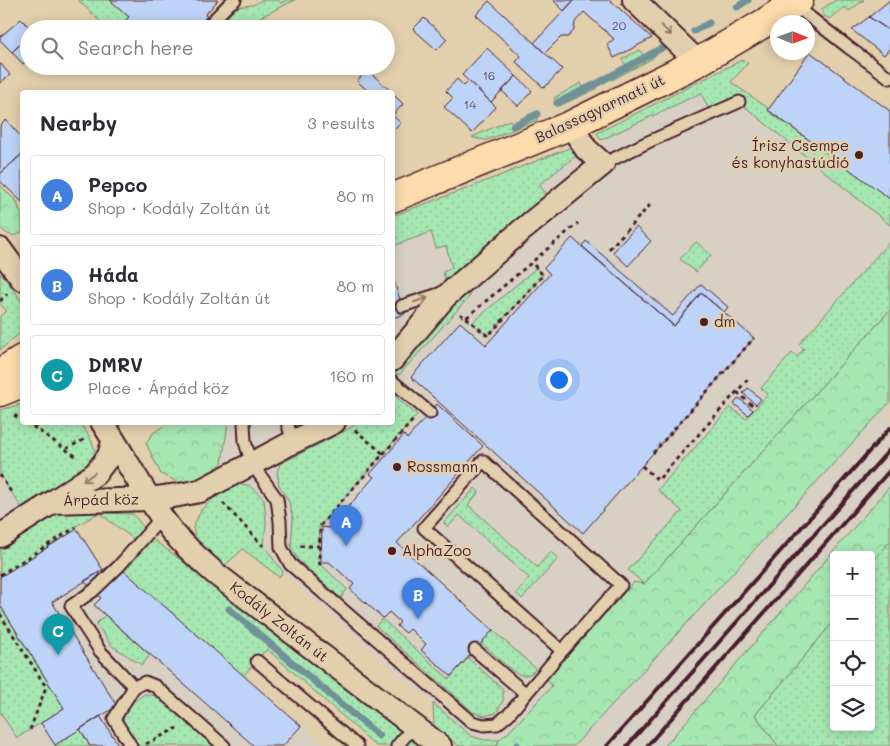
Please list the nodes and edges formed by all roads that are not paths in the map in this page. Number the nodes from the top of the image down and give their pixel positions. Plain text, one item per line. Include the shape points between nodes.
1 (235, 0) edge
2 (634, 0) edge
3 (796, 2) edge
4 (214, 20) edge
5 (698, 62) junction
6 (890, 78) edge
7 (739, 102) dead end
8 (571, 125) junction
9 (603, 164) junction
10 (395, 197) edge
11 (0, 243) edge
12 (0, 249) edge
13 (20, 259) edge
14 (20, 276) edge
15 (442, 295) junction
16 (402, 306) dead end
17 (395, 356) edge
18 (20, 360) edge
19 (0, 373) edge
20 (20, 384) edge
21 (395, 385) edge
22 (0, 392) edge
23 (426, 411) road end
24 (244, 425) edge
25 (318, 427) edge
26 (96, 430) edge
27 (117, 432) edge
28 (252, 464) junction
29 (53, 502) junction
30 (156, 508) junction
31 (0, 536) edge
32 (475, 650) dead end
33 (562, 651) junction
34 (257, 660) dead end
35 (134, 687) junction
36 (526, 694) junction
37 (414, 726) junction
38 (131, 746) edge
39 (224, 746) edge
40 (357, 746) edge
41 (396, 746) edge
42 (440, 746) edge

1 - 4 lane
2 -> 5 street
3 - 5 main road, Balassagyarmati út
3 - 6 lane
5 - 8 main road, Balassagyarmati út
7 - 9 lane
8 - 9 street via 586,148
8 - 10 main road, Balassagyarmati út
9 - 15 street
11 - 13 street
12 - 14 street
16 -> 15 lane
15 - 17 street
18 - 19 main road
20 - 22 main road
21 - 23 lane
24 - 28 lane via 245,442
25 - 28 street, Árpád köz
26 - 27 street, Kodály Zoltán út
27 -> 29 street, Árpád köz via 109,456 95,474
27 - 30 street, Kodály Zoltán út via 136,479
28 - 30 street, Árpád köz via 200,491
28 - 36 lane via 277,499 281,547 290,564 472,722 497,724
29 - 30 street, Árpád köz
29 - 31 street, Árpád köz
30 - 35 lane via 119,566 71,606 100,651
30 - 37 street, Kodály Zoltán út via 172,531 216,574
32 - 36 lane
33 - 33 lane via 620,585 482,461 424,528
33 - 36 lane
34 - 40 lane
35 - 38 lane via 114,719
35 - 39 lane via 145,682 155,686
37 - 41 lane
37 - 42 street, Kodály Zoltán út

